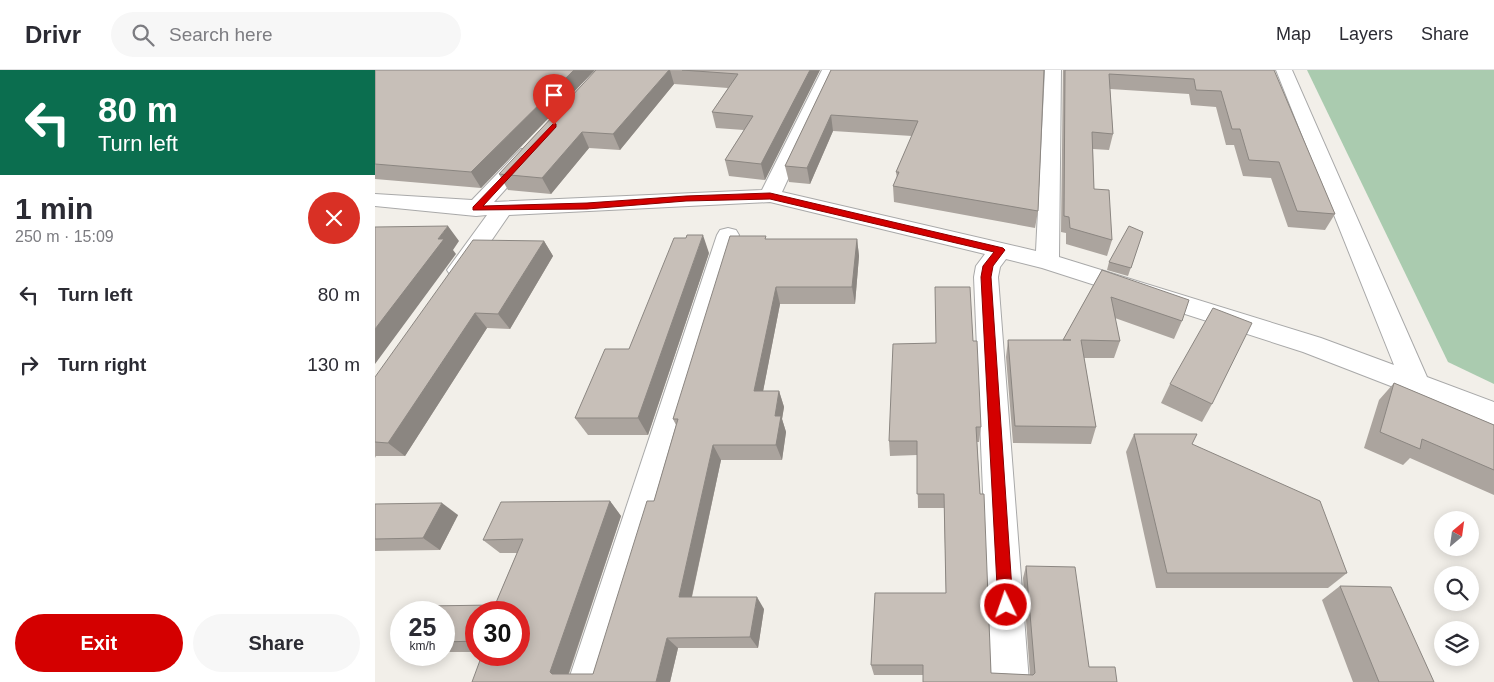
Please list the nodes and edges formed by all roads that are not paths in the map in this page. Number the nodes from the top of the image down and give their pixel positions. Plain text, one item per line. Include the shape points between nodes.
1 (831, 70) edge
2 (1053, 70) edge
3 (1284, 70) edge
4 (541, 139) edge
5 (770, 196) junction
6 (375, 200) edge
7 (476, 208) junction
8 (502, 209) junction
9 (728, 235) edge
10 (1000, 250) junction
11 (1047, 261) junction
12 (445, 290) edge
13 (1416, 384) junction
14 (1494, 414) edge
15 (587, 682) edge
16 (1010, 682) edge

1 - 5 street
2 - 11 street
3 - 13 street
4 - 7 street
5 - 8 street
5 - 10 street
6 - 7 street
7 - 8 street
8 - 12 street
9 - 15 street
10 - 11 street
10 - 16 street via 988,266 986,277
11 - 13 street via 1312,345
13 - 14 street

